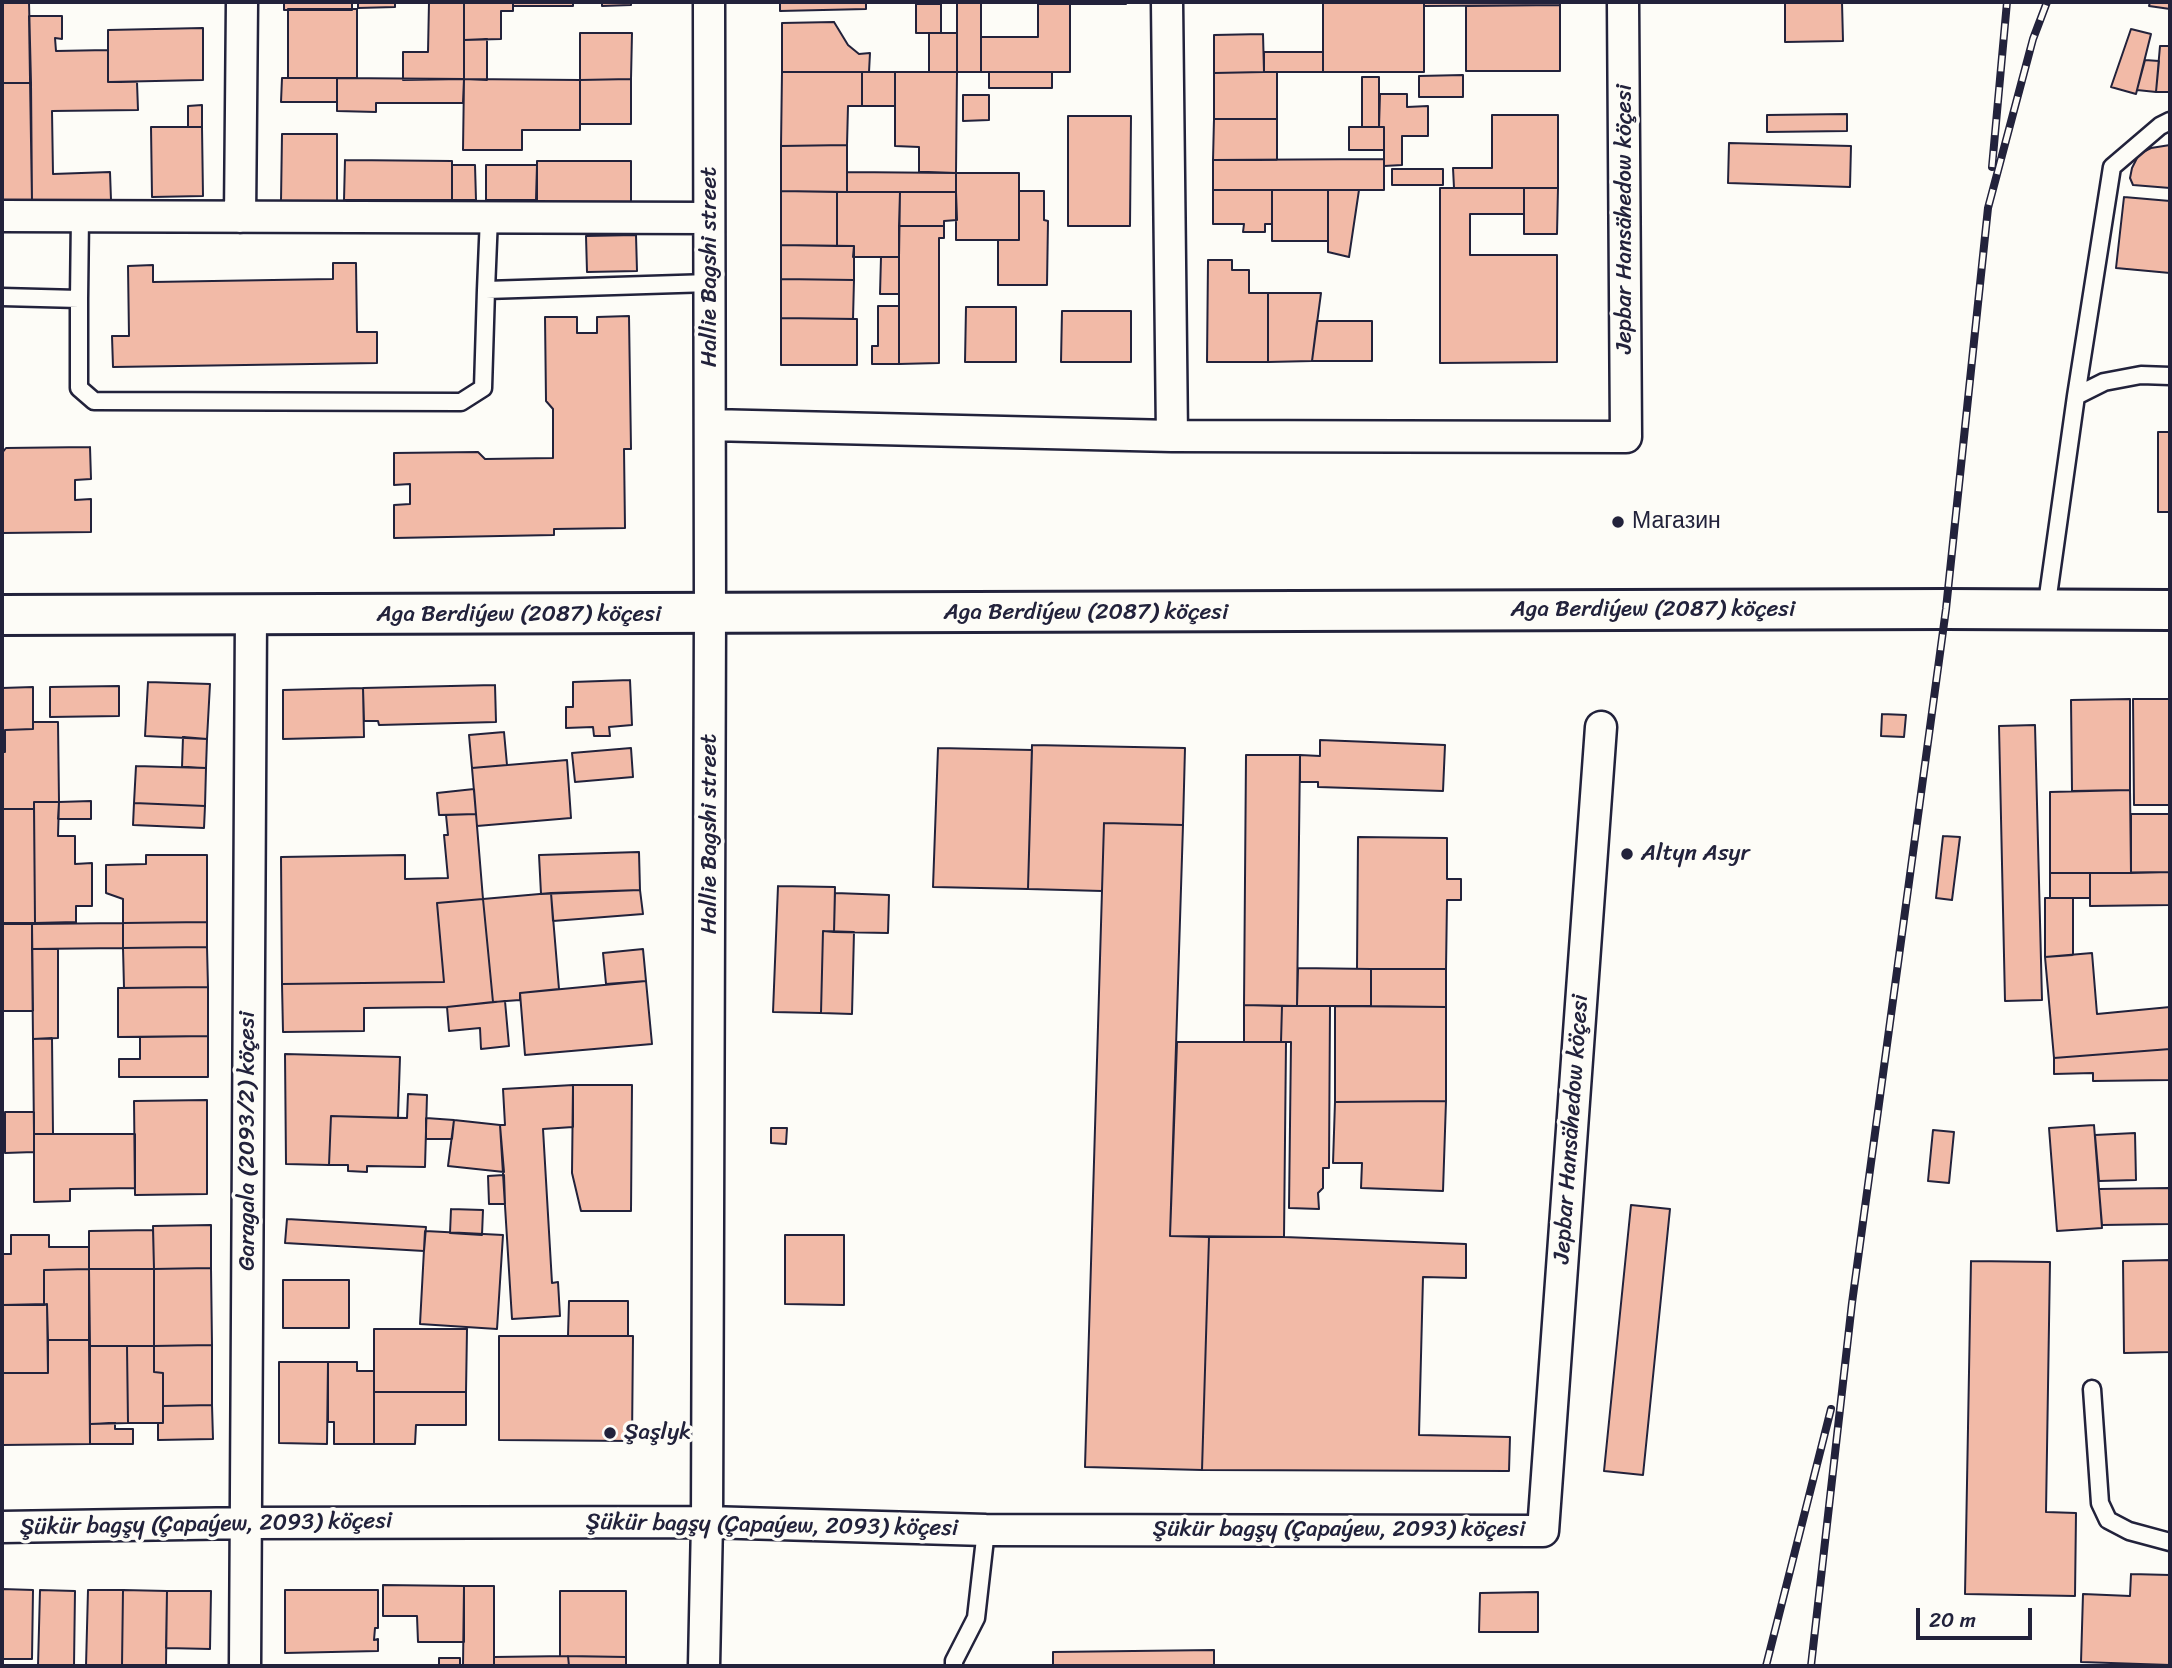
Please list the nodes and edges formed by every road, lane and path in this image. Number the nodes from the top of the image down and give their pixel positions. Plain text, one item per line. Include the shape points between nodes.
1 (242, 2) edge
2 (709, 2) edge
3 (1167, 2) edge
4 (1623, 2) edge
5 (2170, 121) edge
6 (2, 216) edge
7 (80, 216) junction
8 (240, 217) junction
9 (489, 218) junction
10 (709, 218) junction
11 (710, 283) junction
12 (486, 290) junction
13 (2, 298) edge
14 (79, 299) junction
15 (2170, 376) edge
16 (2076, 396) junction
17 (710, 425) junction
18 (1172, 436) junction
19 (2046, 610) junction
20 (2170, 610) edge
21 (710, 614) junction
22 (2, 615) edge
23 (251, 616) junction
24 (1601, 727) dead end
25 (2092, 1389) dead end
26 (707, 1522) junction
27 (247, 1523) junction
28 (2, 1527) edge
29 (986, 1530) junction
30 (1543, 1531) joint
31 (2170, 1542) edge
32 (245, 1666) edge
33 (704, 1666) edge
34 (954, 1666) edge

1 - 8 street
2 - 10 street, Hallie Bagshi street
3 - 18 street
4 - 18 street, Jepbar Hansähedow köçesi via 1626,437
5 - 16 lane via 2112,167
6 - 7 street
7 - 8 street
7 - 14 lane
8 - 9 street
9 - 10 street
9 - 12 lane
10 - 11 street, Hallie Bagshi street
11 - 12 lane
11 - 17 street, Hallie Bagshi street
12 - 14 lane via 483,388 461,402 94,401 79,388
13 - 14 lane
15 - 16 lane via 2141,375 2104,382
16 - 19 lane
17 - 18 street
17 - 21 street, Hallie Bagshi street
19 - 20 street, Aga Berdiýew (2087) köçesi
19 - 21 street, Aga Berdiýew (2087) köçesi
21 - 23 street, Aga Berdiýew (2087) köçesi
21 - 26 street, Hallie Bagshi street
22 - 23 street, Aga Berdiýew (2087) köçesi
23 - 27 street, Garagala (2093/2) köçesi
24 - 30 street, Jepbar Hansähedow köçesi
25 - 31 lane via 2100,1503 2108,1520
26 - 27 street, Şükür bagşy (Çapaýew, 2093) köçesi
26 - 29 street, Şükür bagşy (Çapaýew, 2093) köçesi
26 - 33 street, Hallie Bagshi street
27 - 28 street, Şükür bagşy (Çapaýew, 2093) köçesi
27 - 32 street, Garagala (2093/2) köçesi
29 - 30 street, Şükür bagşy (Çapaýew, 2093) köçesi
29 - 34 lane via 976,1618

